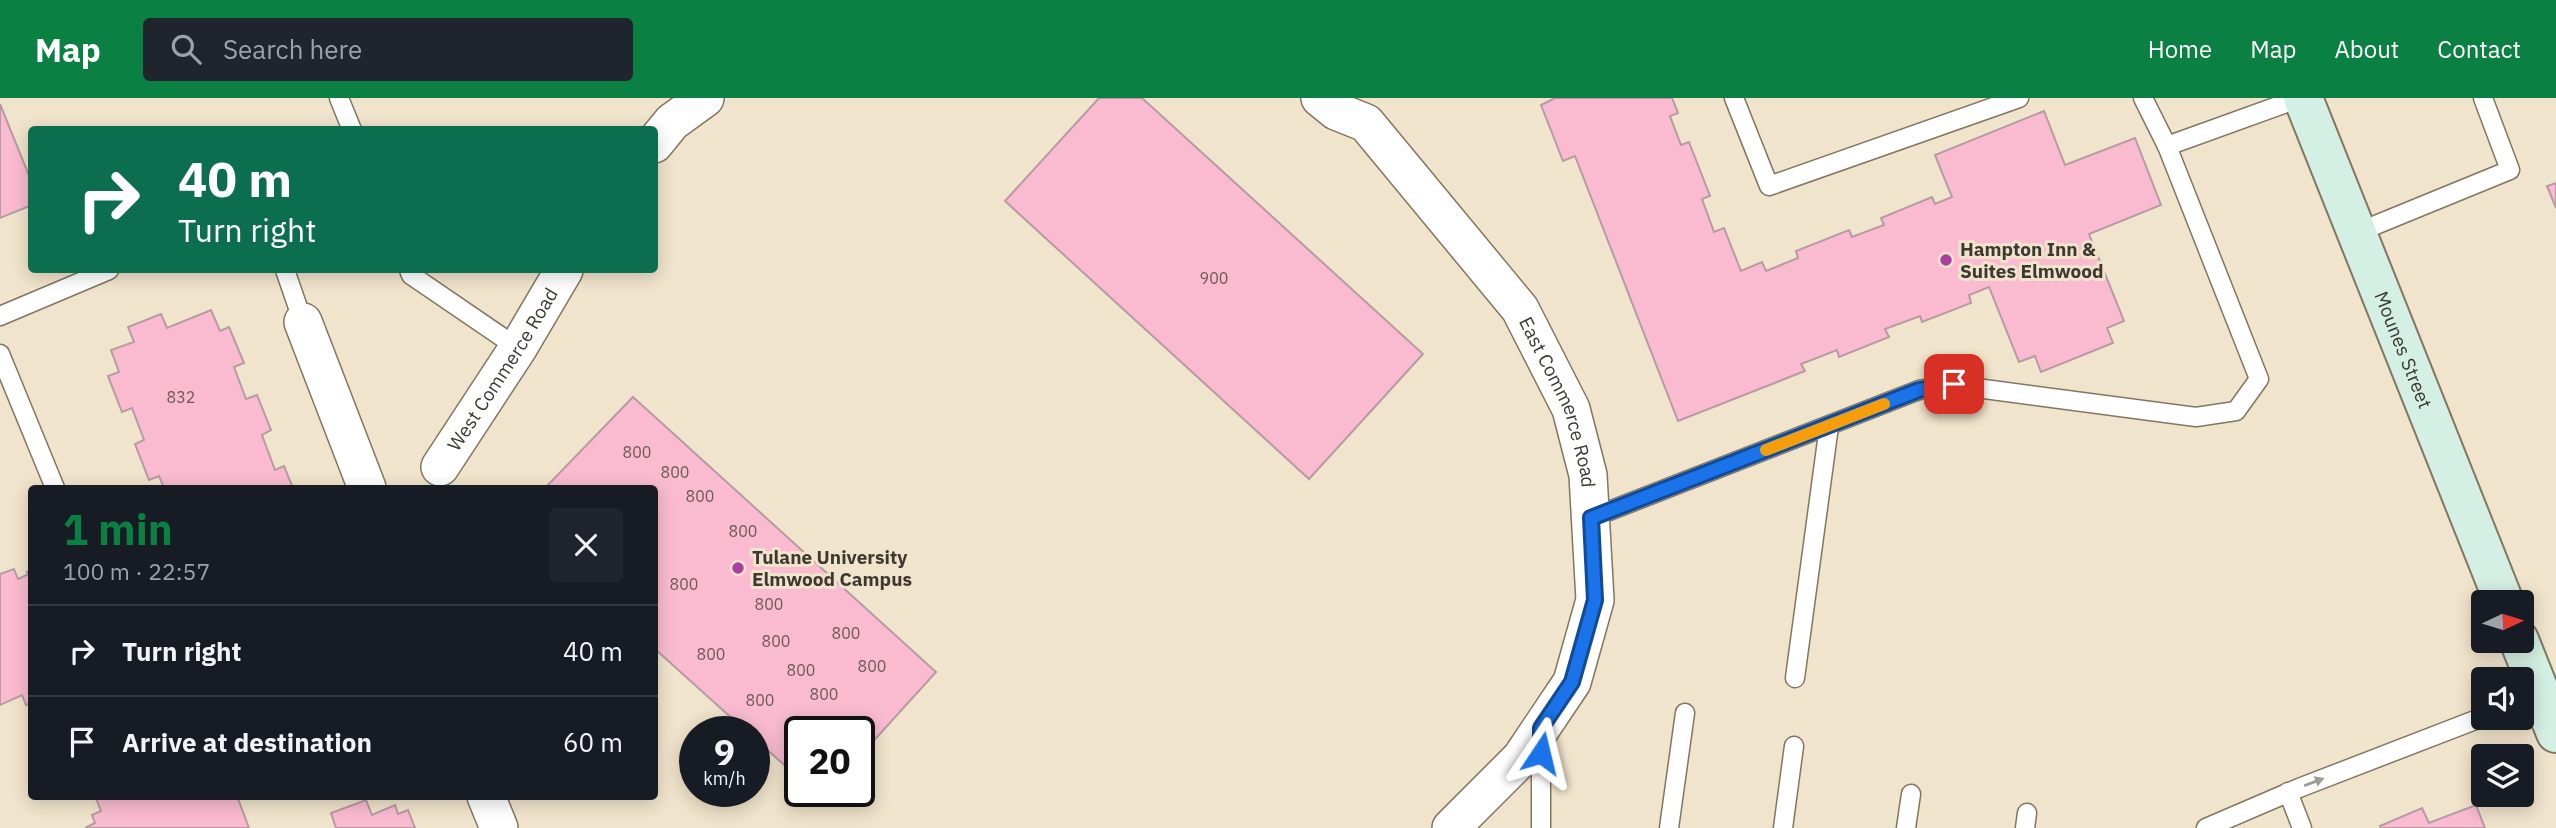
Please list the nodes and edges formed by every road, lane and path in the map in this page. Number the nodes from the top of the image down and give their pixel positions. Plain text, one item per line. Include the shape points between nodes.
1 (705, 98) edge
2 (1320, 98) edge
3 (1734, 98) edge
4 (2019, 98) edge
5 (2143, 98) edge
6 (2301, 98) edge
7 (2483, 98) edge
8 (343, 99) edge
9 (1371, 110) edge
10 (351, 126) edge
11 (658, 139) edge
12 (2167, 146) junction
13 (2357, 233) junction
14 (102, 273) edge
15 (286, 273) edge
16 (410, 273) edge
17 (562, 273) edge
18 (0, 316) edge
19 (303, 322) joint
20 (518, 348) junction
21 (0, 354) edge
22 (1829, 426) junction
23 (440, 467) dead end
24 (54, 485) edge
25 (366, 485) edge
26 (1591, 518) junction
27 (2499, 590) edge
28 (1795, 678) dead end
29 (2534, 701) edge
30 (1685, 713) dead end
31 (2471, 722) edge
32 (1541, 728) junction
33 (2556, 733) edge
34 (1794, 746) dead end
35 (2288, 792) junction
36 (1910, 794) dead end
37 (488, 800) edge
38 (499, 828) edge
39 (1451, 828) edge
40 (1541, 828) edge
41 (1669, 828) edge
42 (1783, 828) edge
43 (1906, 828) edge
44 (2206, 828) edge
45 (2302, 828) edge

1 - 11 street via 672,122
2 - 9 street, East Commerce Road via 1336,111
3 - 4 lane via 1769,186
5 - 12 lane
6 - 12 lane
6 - 13 main road, Mounes Street
7 - 13 lane via 2510,170
8 - 10 lane
9 - 26 street, East Commerce Road via 1520,309 1571,409 1588,475
12 - 22 lane via 2259,379 2236,411 2196,417 1954,384 1919,390
13 - 27 main road, Mounes Street
14 - 18 lane
15 - 19 lane
16 - 20 lane
17 - 20 street, West Commerce Road
19 - 25 street
20 - 23 street, West Commerce Road
21 - 24 lane
22 - 26 lane
22 - 28 lane
26 - 32 street, East Commerce Road via 1595,600 1572,682
29 - 33 main road
30 - 41 lane
35 -> 31 lane
32 - 39 street, East Commerce Road via 1521,758
32 - 40 lane
34 - 42 lane
35 - 44 lane
35 - 45 lane
36 - 43 lane
37 - 38 street

